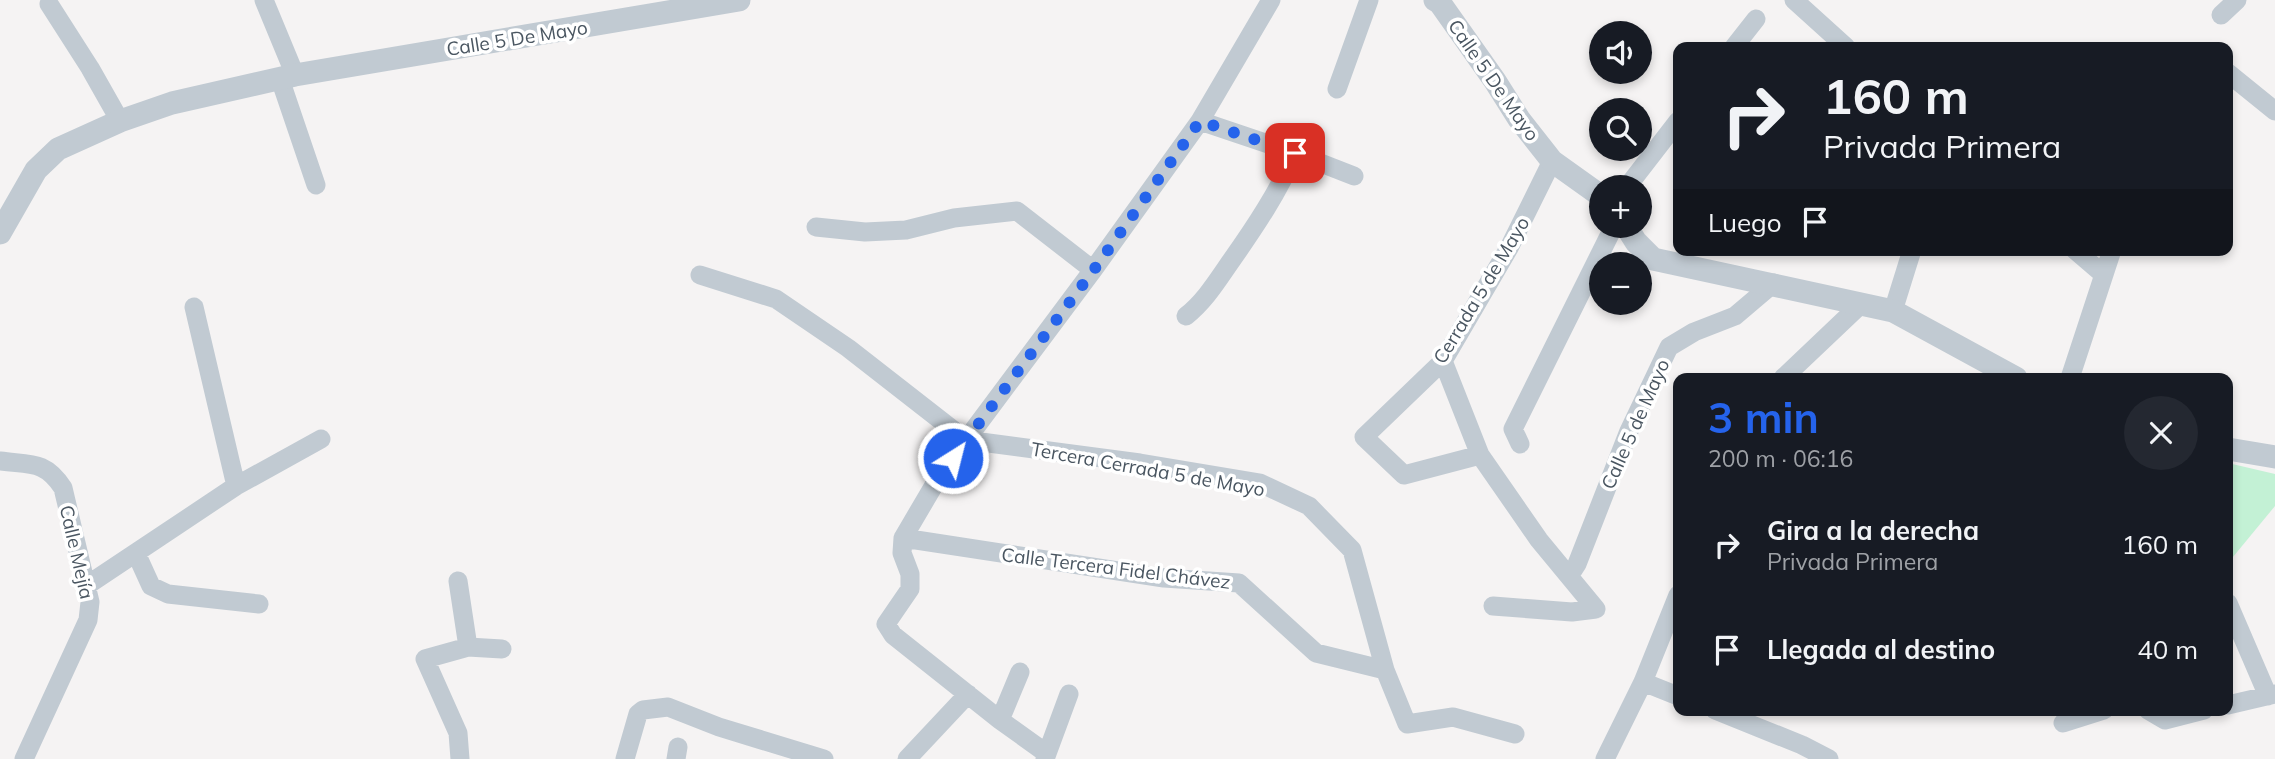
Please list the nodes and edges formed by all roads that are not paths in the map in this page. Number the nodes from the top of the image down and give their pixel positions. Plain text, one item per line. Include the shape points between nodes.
1 (264, 0) edge
2 (738, 0) edge
3 (1271, 0) edge
4 (1369, 0) edge
5 (1435, 0) edge
6 (1794, 0) edge
7 (2237, 0) edge
8 (49, 4) dead end
9 (694, 4) edge
10 (2221, 15) dead end
11 (1756, 19) dead end
12 (1738, 42) edge
13 (1840, 42) edge
14 (288, 77) junction
15 (2233, 77) edge
16 (1337, 89) dead end
17 (2275, 111) edge
18 (120, 121) junction
19 (1200, 121) junction
20 (1673, 127) edge
21 (1295, 153) junction
22 (1552, 161) junction
23 (1636, 175) edge
24 (1354, 176) dead end
25 (316, 185) dead end
26 (1589, 187) edge
27 (816, 227) dead end
28 (0, 233) edge
29 (1608, 238) edge
30 (1634, 238) edge
31 (1910, 256) edge
32 (2082, 256) edge
33 (2110, 256) edge
34 (1093, 271) junction
35 (2103, 274) junction
36 (700, 275) dead end
37 (1773, 283) junction
38 (1860, 305) junction
39 (194, 307) dead end
40 (1894, 311) junction
41 (1186, 316) dead end
42 (1443, 361) junction
43 (1788, 373) edge
44 (1996, 373) edge
45 (2072, 373) edge
46 (321, 439) dead end
47 (965, 440) junction
48 (1520, 444) dead end
49 (2233, 450) edge
50 (1480, 455) junction
51 (2275, 457) edge
52 (0, 461) edge
53 (236, 486) junction
54 (903, 538) junction
55 (136, 553) junction
56 (1570, 575) junction
57 (458, 581) dead end
58 (86, 586) junction
59 (259, 604) dead end
60 (1493, 606) dead end
61 (1673, 607) edge
62 (2233, 614) edge
63 (468, 647) junction
64 (502, 649) dead end
65 (1385, 670) junction
66 (1020, 672) dead end
67 (1643, 682) junction
68 (968, 694) junction
69 (1069, 694) dead end
70 (1673, 694) edge
71 (2271, 695) edge
72 (2233, 704) edge
73 (1730, 716) edge
74 (2085, 716) edge
75 (2159, 716) edge
76 (2178, 716) edge
77 (1000, 720) junction
78 (2063, 723) dead end
79 (1515, 734) dead end
80 (1046, 756) edge
81 (24, 759) edge
82 (460, 759) edge
83 (625, 759) edge
84 (824, 759) edge
85 (907, 759) edge
86 (1605, 759) edge
87 (1829, 759) edge

1 - 14 street
2 - 9 street, Calle 5 De Mayo
3 - 19 street
4 - 16 street
5 - 22 street, Calle 5 De Mayo
6 - 13 street
7 - 10 street
8 - 18 street
9 - 14 street, Calle 5 De Mayo
11 - 12 street
14 - 18 street, Calle 5 De Mayo via 172,103
14 - 25 street
15 - 17 street
18 - 28 street, Calle 5 De Mayo via 58,149 36,170
19 - 21 street
19 - 34 street
20 - 23 street
21 - 24 street
21 - 41 street via 1246,240 1202,304
22 - 26 street, Calle 5 de Mayo
22 - 42 street, Cerrada 5 de Mayo via 1510,248
27 - 34 street via 906,230 954,218 1017,211
29 - 48 street via 1513,429
30 - 37 street via 1653,259
31 - 40 street
32 - 35 street
33 - 35 street
34 - 47 street
35 - 45 street
36 - 47 street via 776,299 848,348
37 - 38 street
37 - 56 street, Calle 5 de Mayo via 1735,316 1669,347
38 - 40 street
38 - 43 street
39 - 53 street
40 - 44 street
42 - 50 street
42 - 50 street, Cerrada 5 de Mayo via 1364,437 1404,475
46 - 53 street
47 - 54 street
47 - 65 street, Tercera Cerrada 5 de Mayo via 1260,483 1309,506 1352,551
49 - 51 street
50 - 56 street via 1539,540
52 - 58 street, Calle Mejía via 39,466 54,473 63,488
53 - 55 street
54 - 65 street, Calle Tercera Fidel Chávez via 1164,578 1239,583 1316,653
54 - 68 street via 910,589 886,624 892,635
55 - 58 street
55 - 59 street via 151,586 168,594
56 - 60 street via 1596,609 1572,612
57 - 63 street
58 - 81 street, Calle Mejía via 88,620
61 - 67 street
62 - 71 street
63 - 64 street
63 - 82 street via 425,659 458,733
65 - 79 street, Tercera Cerrada 5 de Mayo via 1407,724 1453,717
66 - 77 street
67 - 70 street
67 - 86 street
68 - 77 street
68 - 85 street
69 - 80 street
71 - 72 street
73 - 87 street
74 - 78 street
75 - 76 street
77 - 80 street
83 - 84 street via 638,714 668,707

